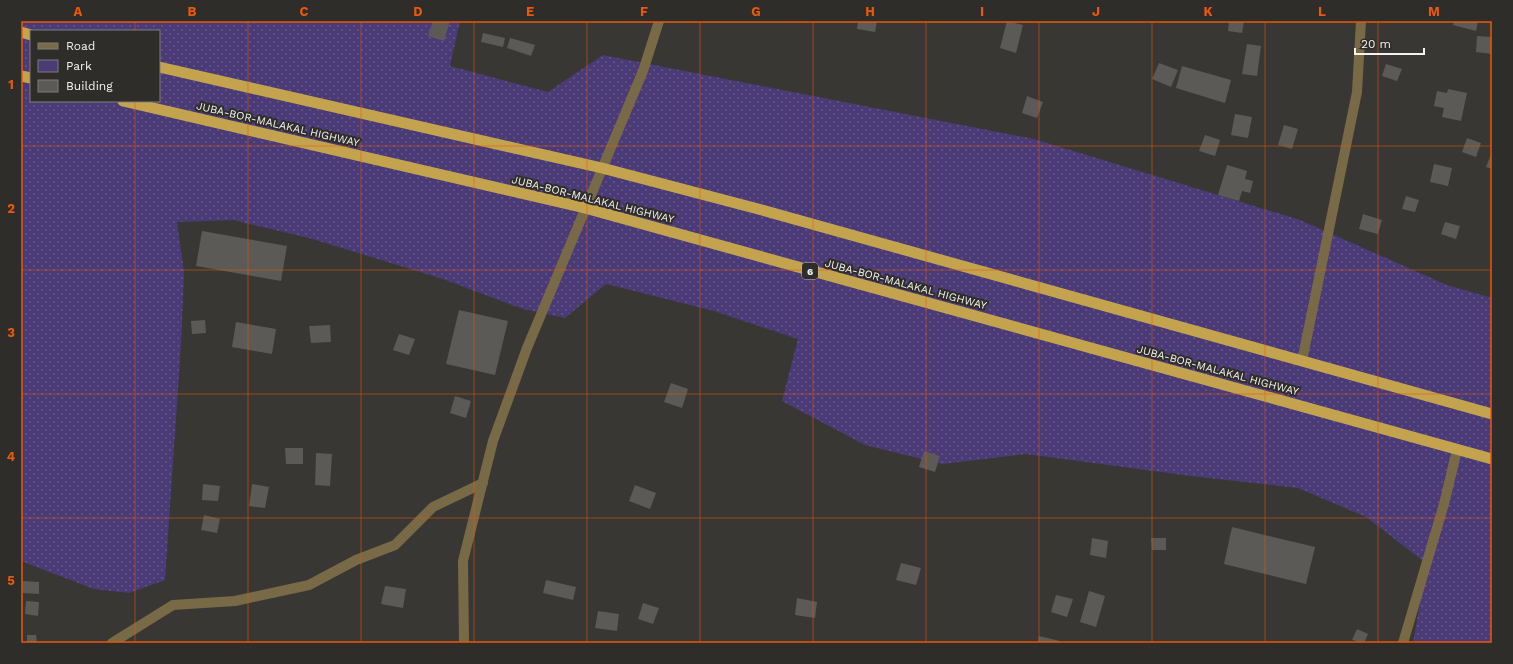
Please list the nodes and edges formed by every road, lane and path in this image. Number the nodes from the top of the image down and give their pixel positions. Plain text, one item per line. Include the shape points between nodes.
1 (659, 21) edge
2 (1361, 21) edge
3 (160, 67) edge
4 (127, 102) edge
5 (602, 168) junction
6 (585, 208) junction
7 (1302, 361) junction
8 (1492, 414) edge
9 (1457, 450) junction
10 (1492, 459) edge
11 (483, 483) junction
12 (112, 643) edge
13 (464, 643) edge
14 (1403, 643) edge

1 - 5 street via 643,71
2 - 7 street via 1357,92
3 - 5 highway
4 - 6 highway, JUBA-BOR-MALAKAL HIGHWAY / 6
5 - 6 street
5 - 7 highway via 770,212
6 - 9 highway, JUBA-BOR-MALAKAL HIGHWAY / 6
6 - 11 street via 527,348 493,441
7 - 8 highway
9 - 10 highway, JUBA-BOR-MALAKAL HIGHWAY / 6
9 - 14 street via 1444,504
11 - 12 street via 434,507 395,545 356,560 309,584 234,601 173,605
11 - 13 street via 463,561

